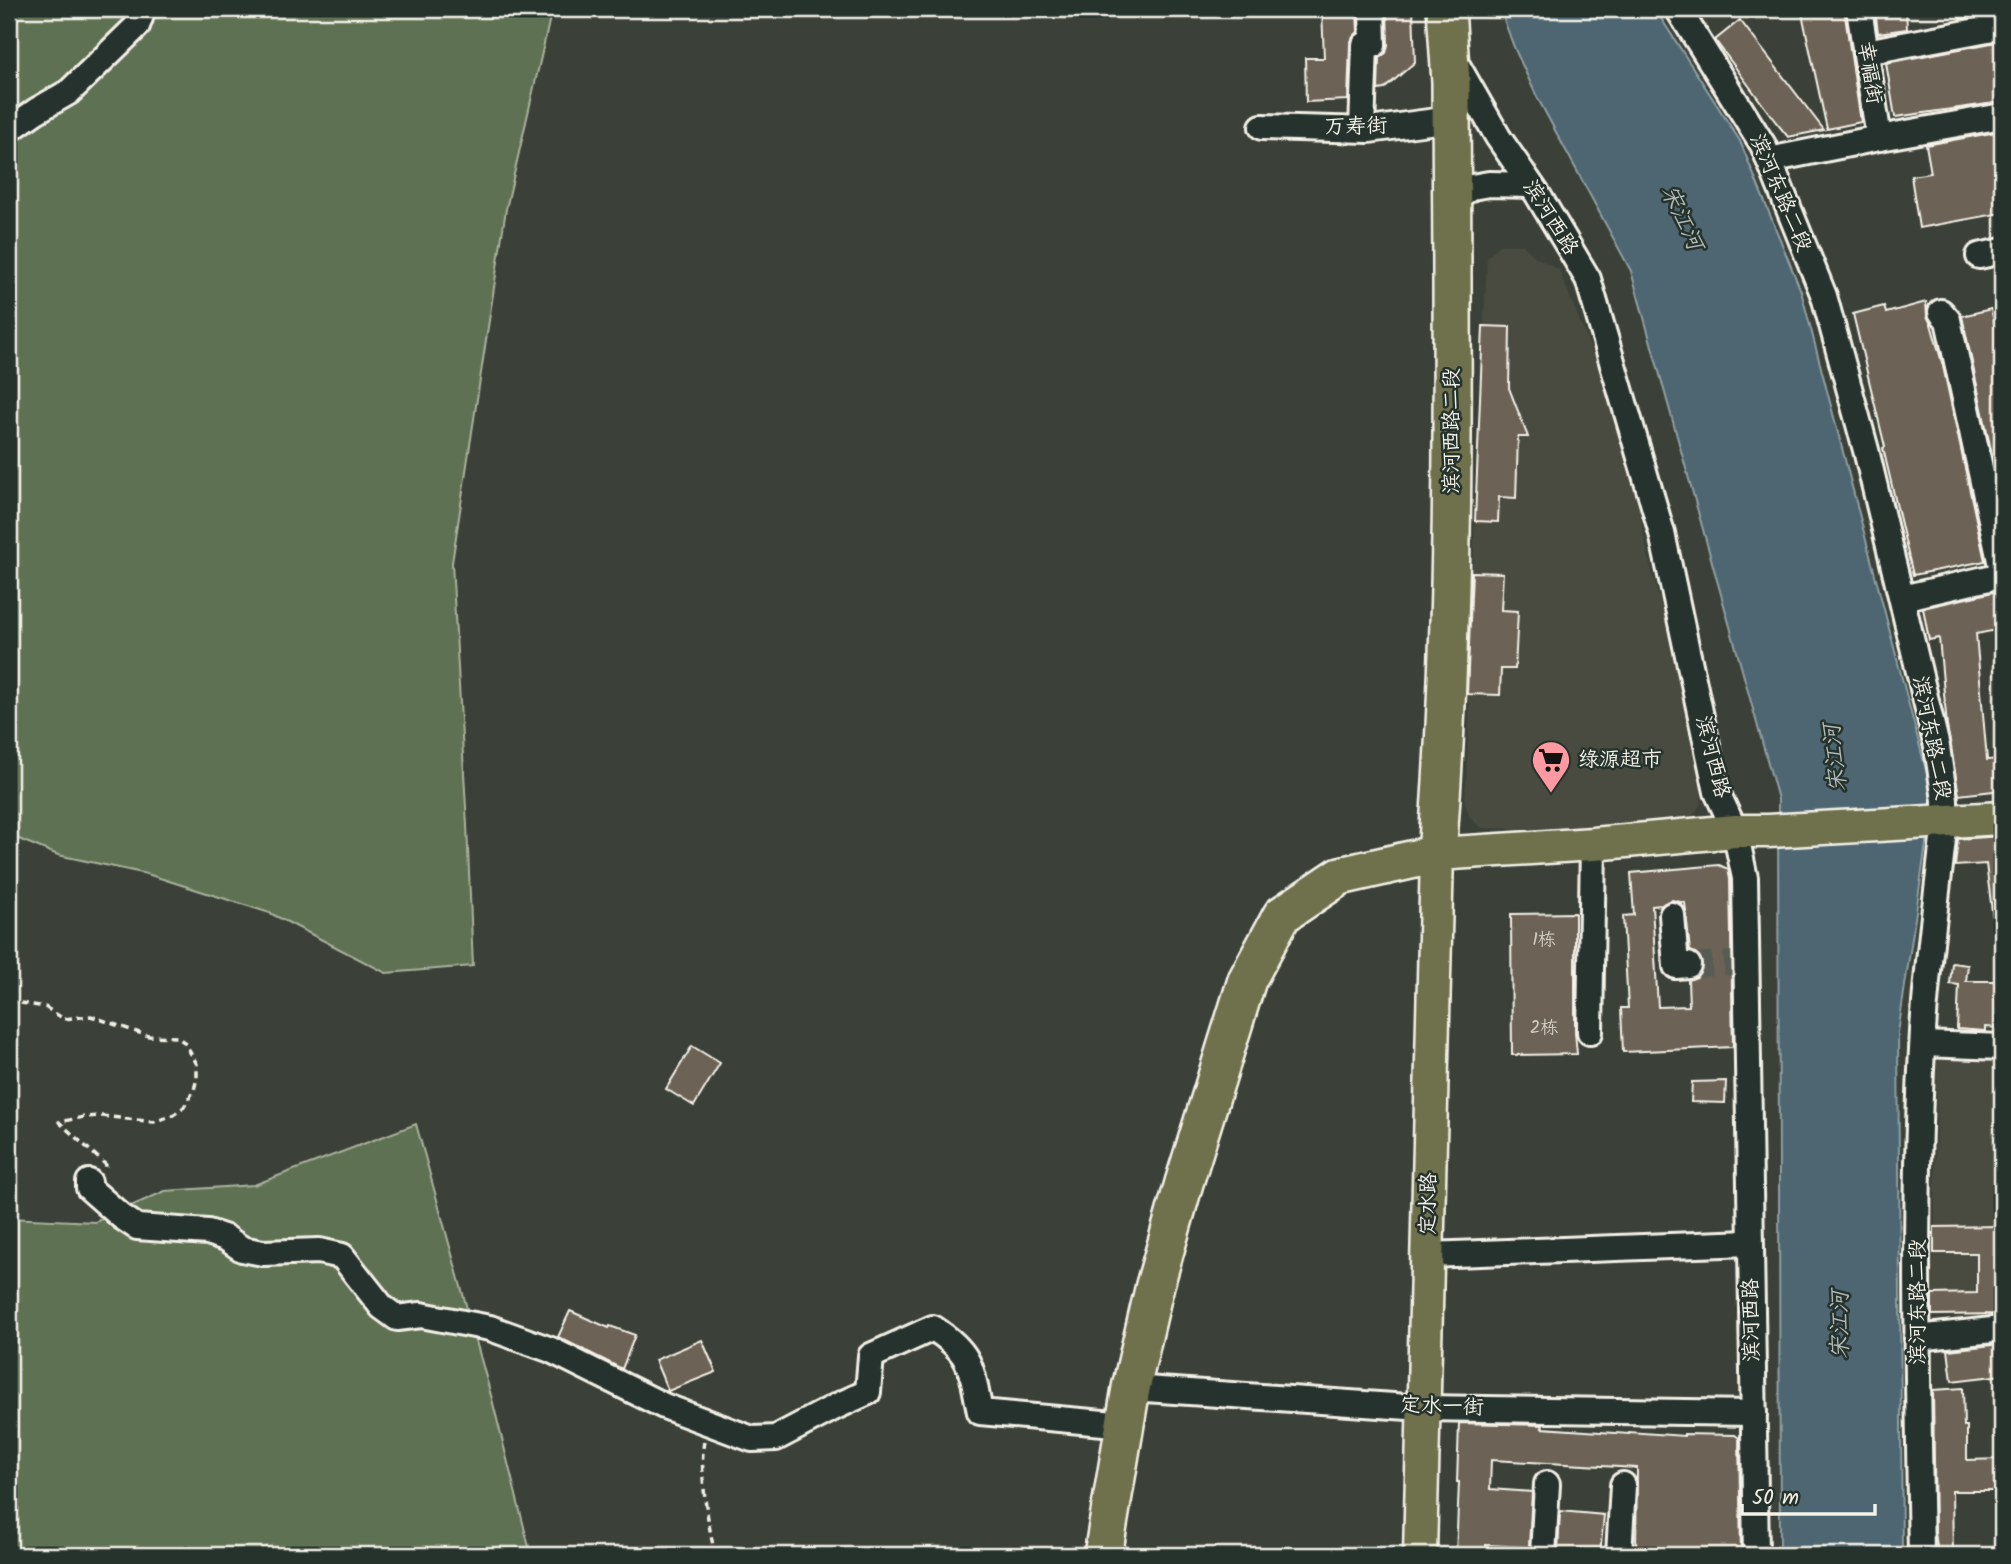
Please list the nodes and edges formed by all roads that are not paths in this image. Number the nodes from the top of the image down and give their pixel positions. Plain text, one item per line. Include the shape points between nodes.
1 (139, 9) edge
2 (1373, 9) edge
3 (1446, 9) edge
4 (1678, 9) edge
5 (1859, 9) edge
6 (1998, 27) dead end
7 (1449, 52) junction
8 (1866, 52) junction
9 (2002, 116) edge
10 (1451, 119) junction
11 (1262, 127) dead end
12 (1362, 129) junction
13 (9, 130) edge
14 (1879, 138) junction
15 (1769, 160) junction
16 (1530, 185) junction
17 (1451, 201) junction
18 (1941, 312) dead end
19 (2002, 572) edge
20 (1902, 598) junction
21 (2002, 818) edge
22 (1945, 820) junction
23 (1735, 831) junction
24 (1593, 844) junction
25 (1437, 854) junction
26 (1672, 915) dead end
27 (1688, 965) dead end
28 (1590, 1032) dead end
29 (1923, 1044) junction
30 (2002, 1047) edge
31 (89, 1182) road end
32 (1750, 1243) junction
33 (1428, 1255) junction
34 (2002, 1329) edge
35 (1917, 1338) junction
36 (1131, 1388) junction
37 (1423, 1408) junction
38 (1754, 1413) junction
39 (1126, 1425) junction
40 (1547, 1484) dead end
41 (1623, 1485) dead end
42 (1103, 1555) edge
43 (1420, 1555) edge
44 (1543, 1555) edge
45 (1619, 1555) edge
46 (1756, 1555) edge
47 (1921, 1555) edge

1 - 13 street via 137,26 69,92
2 - 12 street via 1373,45 1365,45
3 - 7 highway, 滨河西路二段
4 - 15 street, 滨河东路二段
5 - 8 street, 幸福街
6 - 8 street
7 - 10 highway, 滨河西路二段
7 - 16 street, 滨河西路
8 - 14 street, 幸福街
9 - 14 street
10 - 12 street, 万寿街
10 - 17 highway, 滨河西路二段
11 - 12 street, 万寿街
14 - 15 street
15 - 20 street, 滨河东路二段 via 1824,296
16 - 17 street via 1472,187
16 - 23 street, 滨河西路 via 1588,279 1662,533 1717,792
17 - 25 highway, 滨河西路二段 via 1452,536
18 - 19 street via 1948,320
19 - 20 street
20 - 22 street, 滨河东路二段 via 1937,747
21 - 22 main road
22 - 23 main road
22 - 29 street, 滨河东路二段
23 - 24 main road
23 - 32 street, 滨河西路 via 1745,878 1740,963
24 - 25 main road
24 - 28 street
25 - 33 main road, 定水路
25 - 36 highway via 1340,876 1282,915 1247,980 1181,1196
26 - 27 street via 1676,966
29 - 30 street
29 - 35 street, 滨河东路二段
31 - 39 street via 89,1188 137,1227 208,1232 242,1249 263,1253 319,1251 342,1256 382,1307 397,1318 421,1315 490,1328 551,1350 664,1406 752,1439 776,1438 868,1392 871,1356 933,1328 962,1351 972,1370 980,1412
32 - 33 street
32 - 38 street, 滨河西路
33 - 37 main road, 定水路
34 - 35 street
35 - 47 street, 滨河东路二段
36 - 37 street, 定水一街
36 - 39 highway
37 - 38 street, 定水一街
37 - 43 main road, 定水路
38 - 46 street, 滨河西路
39 - 42 highway
40 - 44 street
41 - 45 street

